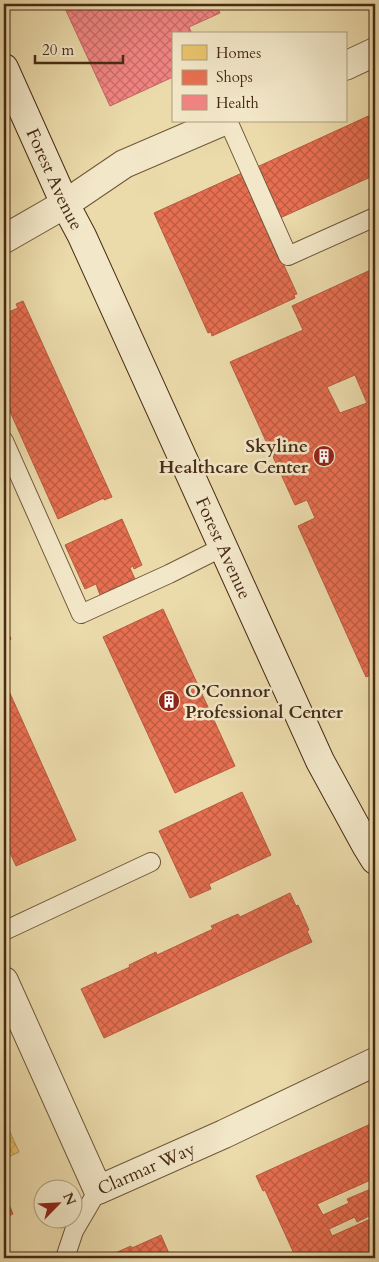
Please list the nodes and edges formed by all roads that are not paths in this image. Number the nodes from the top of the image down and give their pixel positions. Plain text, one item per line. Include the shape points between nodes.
1 (375, 52) edge
2 (346, 66) edge
3 (4, 68) edge
4 (222, 122) edge
5 (228, 122) edge
6 (66, 204) junction
7 (375, 217) edge
8 (4, 238) edge
9 (4, 441) edge
10 (223, 547) junction
11 (375, 860) edge
12 (151, 862) dead end
13 (4, 931) edge
14 (4, 981) edge
15 (375, 1062) edge
16 (98, 1190) junction
17 (65, 1258) edge

1 - 2 main road
3 - 6 main road, Forest Avenue
4 - 6 main road via 124,164
5 - 7 lane via 288,256
6 - 8 main road
6 - 10 main road, Forest Avenue
9 - 10 lane via 81,614
10 - 11 main road, Forest Avenue via 320,761
12 - 13 lane
14 - 16 main road, Clarmar Way
15 - 16 main road, Clarmar Way
16 - 17 lane via 74,1231

